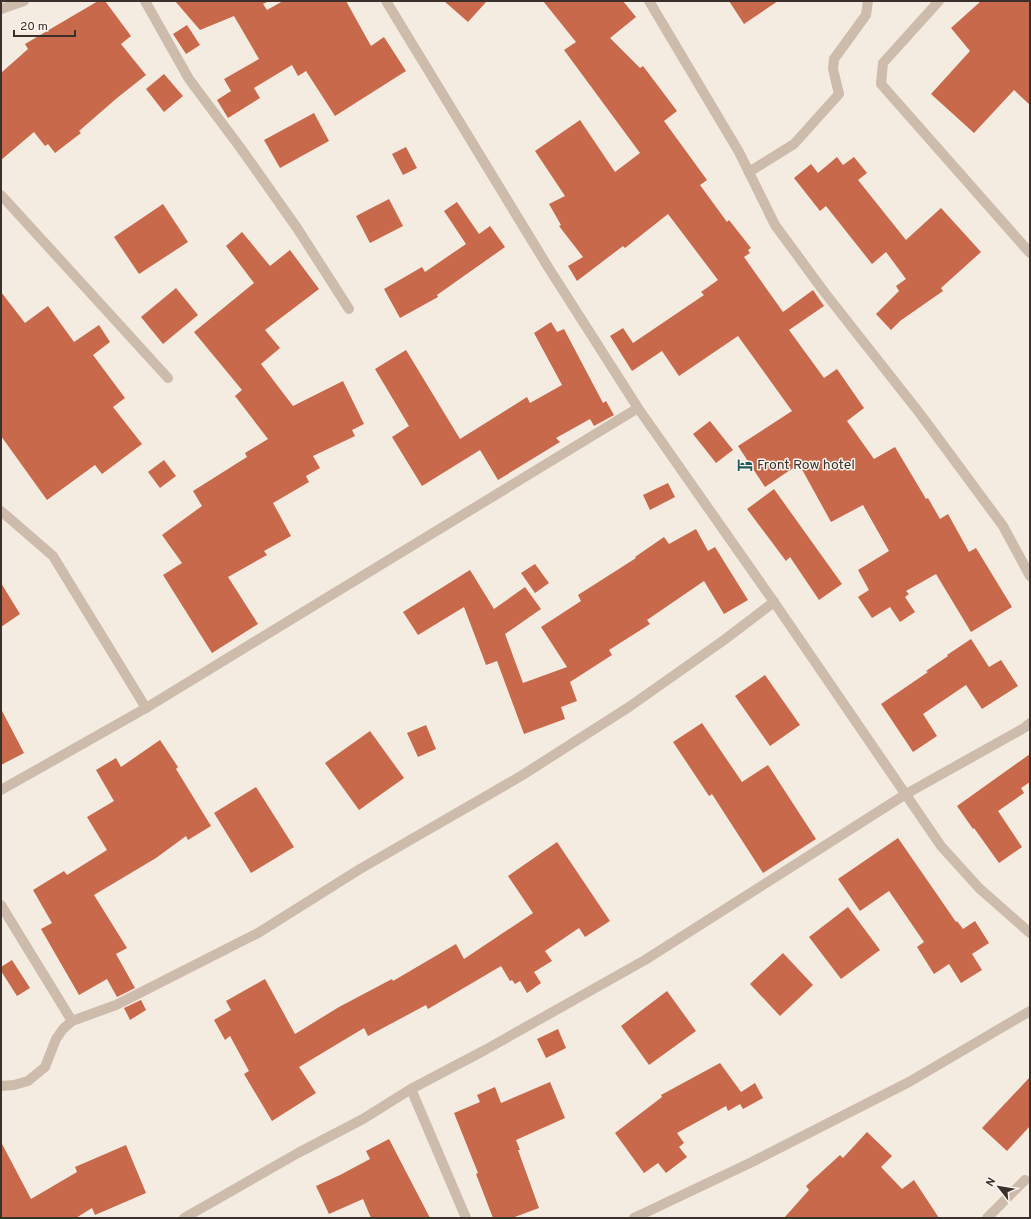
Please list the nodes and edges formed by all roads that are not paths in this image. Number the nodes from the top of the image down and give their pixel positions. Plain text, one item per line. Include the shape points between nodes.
1 (24, 1) edge
2 (144, 1) edge
3 (386, 1) edge
4 (649, 1) edge
5 (868, 1) edge
6 (939, 1) edge
7 (1, 9) edge
8 (749, 172) junction
9 (1, 195) edge
10 (1029, 250) edge
11 (349, 309) dead end
12 (168, 378) dead end
13 (638, 408) junction
14 (1, 511) edge
15 (1030, 576) edge
16 (774, 602) junction
17 (146, 708) junction
18 (1030, 723) edge
19 (1, 790) edge
20 (906, 794) junction
21 (1, 905) edge
22 (1030, 933) edge
23 (1030, 1011) edge
24 (72, 1021) junction
25 (1, 1086) edge
26 (411, 1089) junction
27 (1025, 1180) dead end
28 (184, 1218) edge
29 (466, 1218) edge
30 (634, 1218) edge
31 (987, 1218) edge

1 - 7 street
2 - 11 street via 189,79 297,228
3 - 13 street via 544,261
4 - 8 street
5 - 8 street via 866,15 834,59 839,94 794,144
6 - 10 street via 883,63 881,84
8 - 15 street via 775,225 1003,526
9 - 12 street
13 - 16 street
13 - 17 street
14 - 17 street via 52,556
16 - 20 street
16 - 24 street via 629,707 527,772 360,869 258,934 116,1005
17 - 19 street
18 - 20 street
20 - 22 street via 942,846 979,888
20 - 26 street via 644,960
21 - 24 street
23 - 30 street via 909,1082 752,1162
24 - 25 street via 56,1039 45,1067 28,1081
26 - 28 street via 363,1119
26 - 29 street
27 - 31 street

